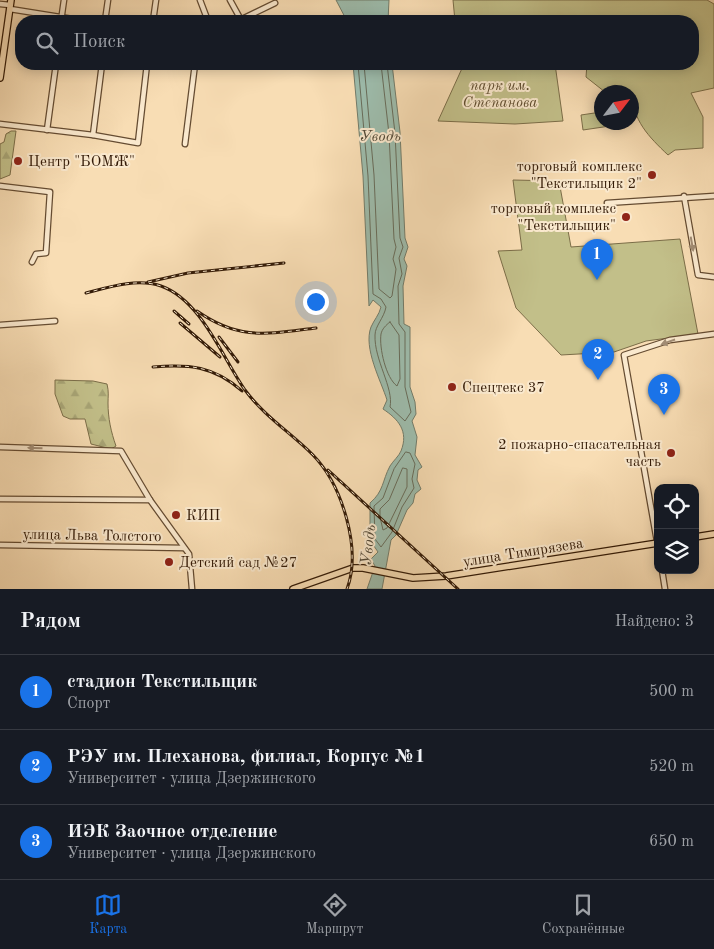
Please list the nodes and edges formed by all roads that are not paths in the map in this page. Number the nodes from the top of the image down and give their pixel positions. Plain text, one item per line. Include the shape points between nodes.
1 (64, 0) edge
2 (108, 0) edge
3 (156, 0) edge
4 (200, 0) edge
5 (230, 0) edge
6 (274, 3) dead end
7 (0, 4) edge
8 (10, 5) edge
9 (46, 15) edge
10 (62, 15) edge
11 (106, 15) edge
12 (154, 15) edge
13 (206, 15) edge
14 (237, 15) edge
15 (251, 15) edge
16 (55, 70) edge
17 (101, 70) edge
18 (146, 70) edge
19 (194, 70) edge
20 (0, 78) edge
21 (0, 124) edge
22 (48, 130) junction
23 (93, 134) junction
24 (185, 144) dead end
25 (0, 186) edge
26 (684, 196) junction
27 (714, 196) edge
28 (607, 203) dead end
29 (32, 262) dead end
30 (714, 277) edge
31 (55, 321) dead end
32 (0, 325) edge
33 (714, 334) edge
34 (0, 447) edge
35 (0, 499) edge
36 (150, 500) junction
37 (654, 529) edge
38 (714, 534) edge
39 (699, 536) edge
40 (654, 544) edge
41 (0, 546) edge
42 (184, 548) junction
43 (663, 574) edge
44 (192, 589) edge
45 (293, 589) edge
46 (665, 589) edge

1 - 10 street
2 - 11 street
3 - 12 street
4 - 13 street
5 - 14 street
6 - 15 street
7 - 8 street
8 - 9 street
8 - 20 main road
16 - 22 street
17 - 23 street
18 - 23 street via 138,143
19 - 24 street
21 - 22 street
22 - 23 street
25 - 29 street via 50,192 46,253 36,254
26 - 27 street
26 - 28 street
26 -> 30 street via 698,275
31 - 32 street
33 -> 37 street via 670,340 624,355
36 -> 34 street via 121,451
35 - 36 street
36 - 42 street
38 - 39 main road
40 - 45 main road, улица Тимирязева via 463,574 413,578 370,569 348,570
41 - 42 street, улица Льва Толстого
42 - 44 street via 189,554
43 - 46 street

